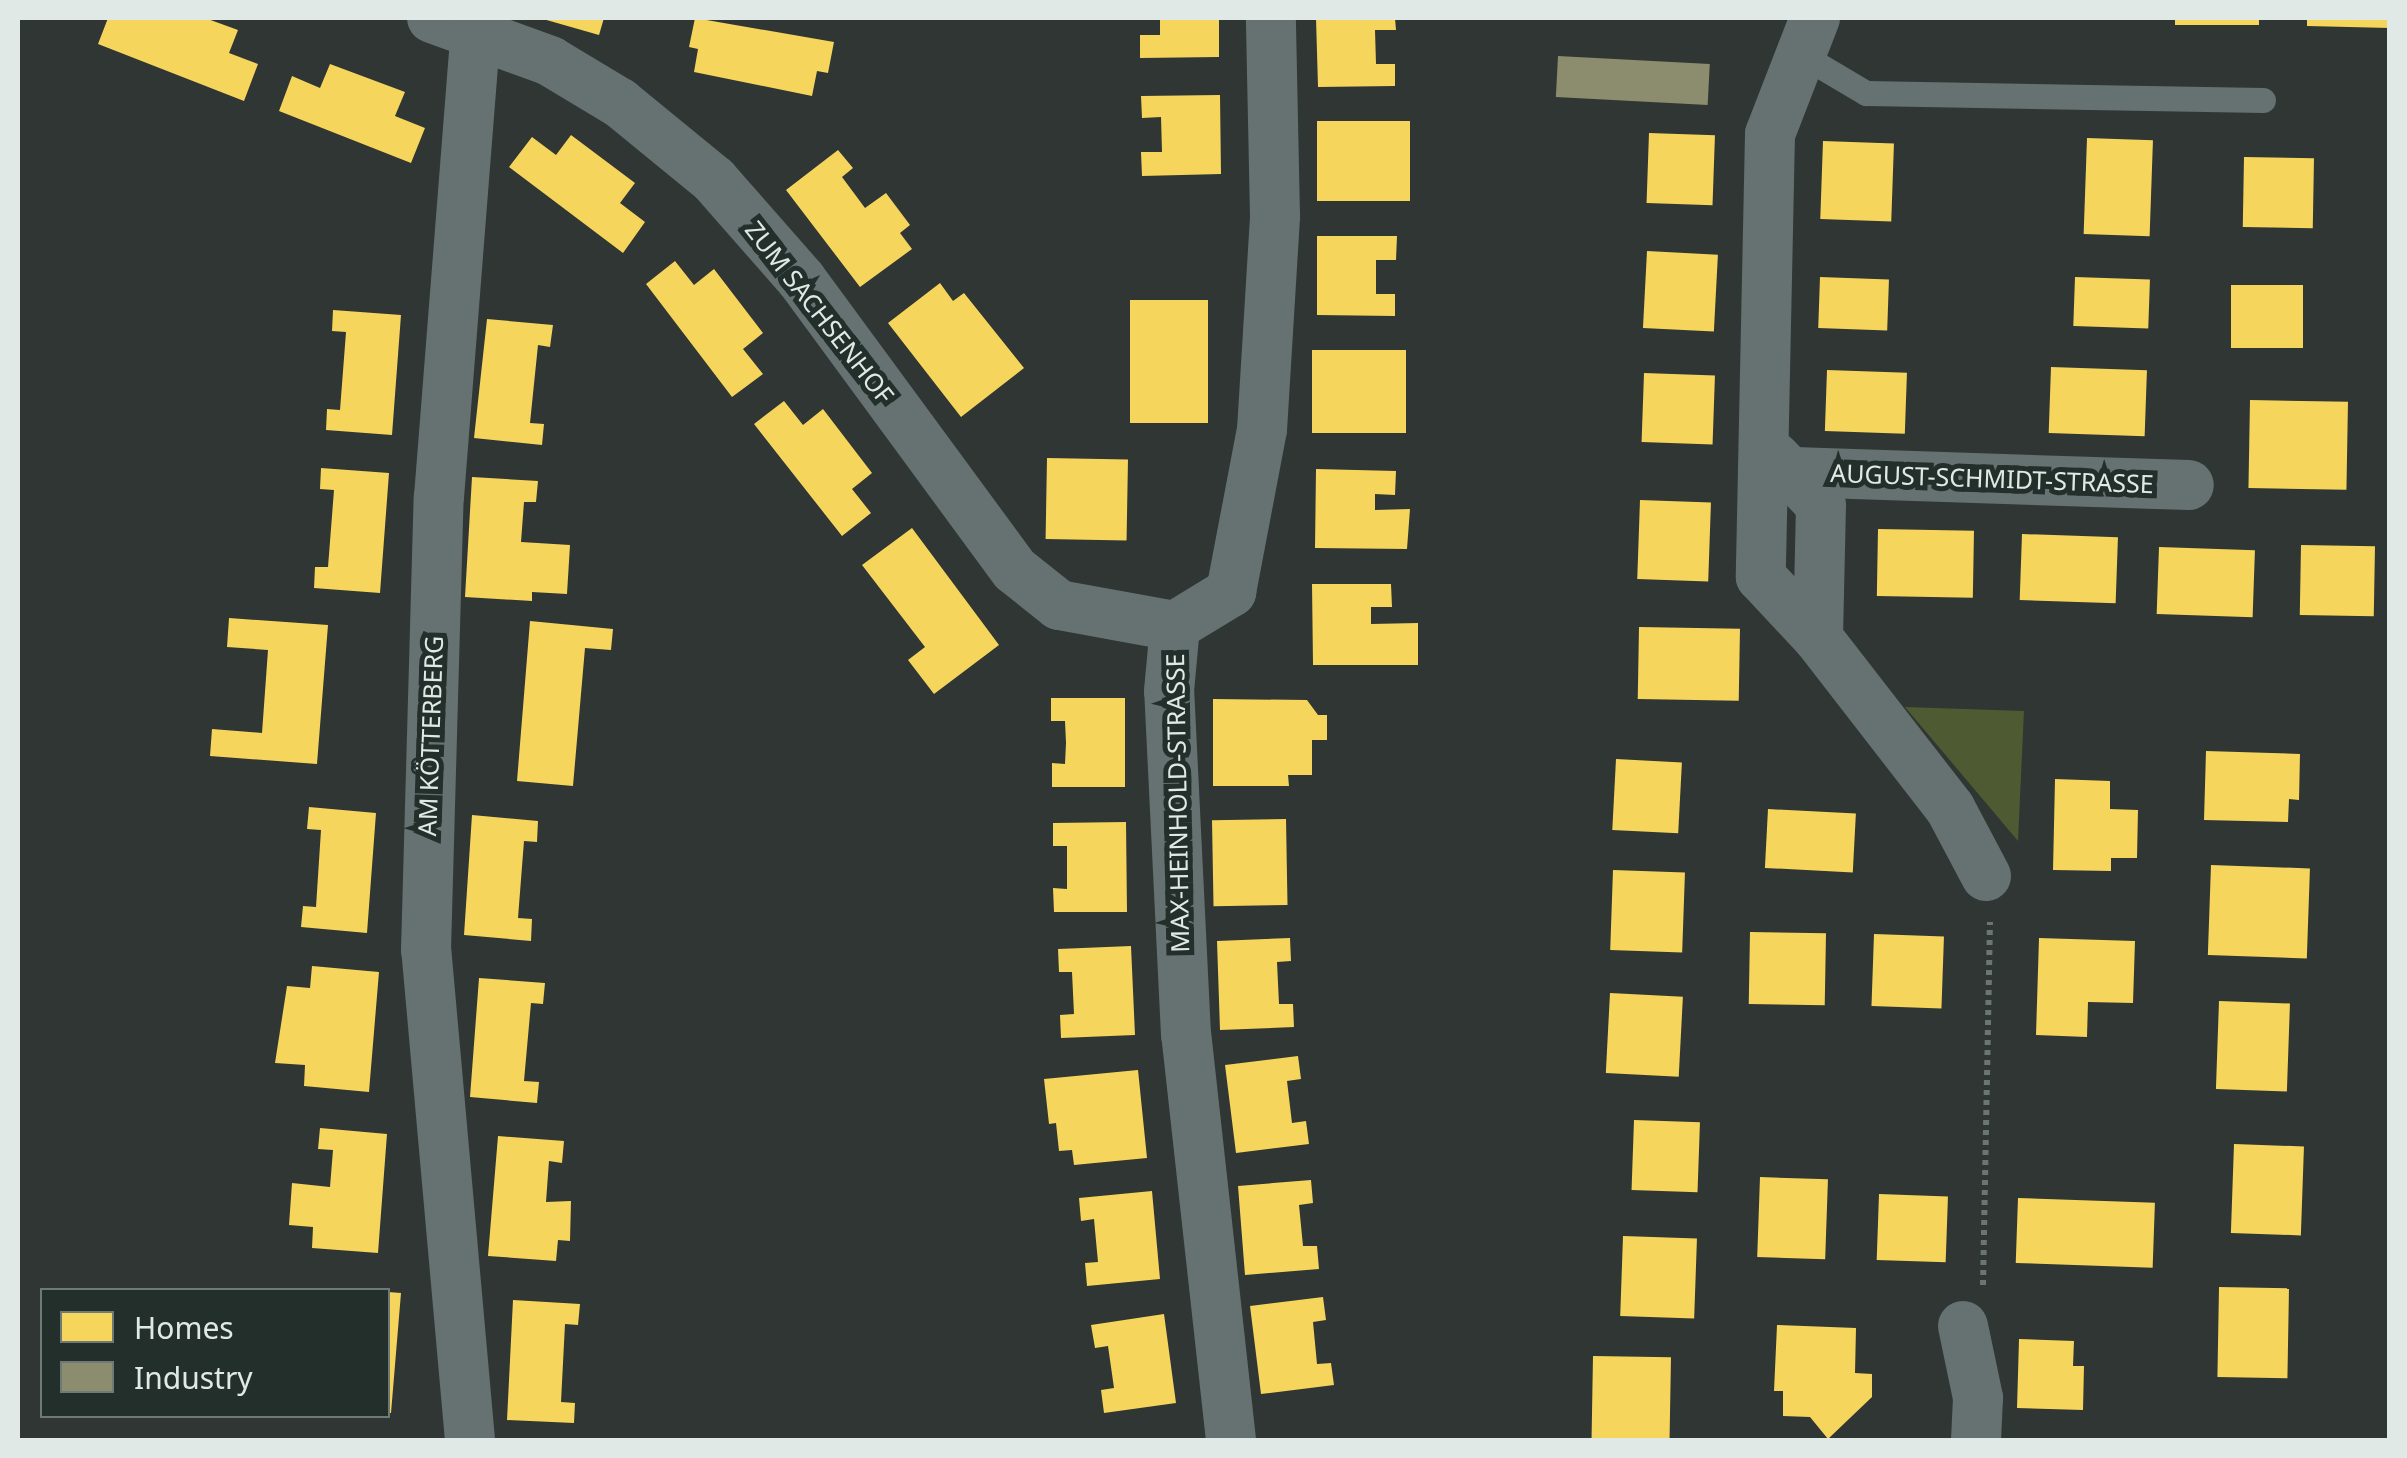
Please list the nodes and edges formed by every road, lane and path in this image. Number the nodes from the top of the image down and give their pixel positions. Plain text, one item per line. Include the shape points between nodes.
1 (1271, 18) edge
2 (454, 24) edge
3 (1808, 36) edge
4 (2262, 100) dead end
5 (1779, 460) junction
6 (2190, 485) dead end
7 (1175, 626) junction
8 (1986, 876) joint
9 (1973, 1306) joint
10 (470, 1440) edge
11 (1232, 1440) edge
12 (1976, 1440) edge

1 - 7 street, MAX-HEINHOLD-STRASSE via 1275,216 1262,430 1231,592
2 - 7 street, ZUM SACHSENHOF via 550,61 620,103 714,180 801,279 1016,570 1059,604
2 - 10 street, AM KÖTTERBERG via 426,950
3 - 4 lane via 1866,93
3 - 5 street via 1770,134
5 - 6 street, AUGUST-SCHMIDT-STRASSE
5 - 8 street via 1761,577 1818,638 1950,808
7 - 11 street, MAX-HEINHOLD-STRASSE via 1169,690 1178,930 1213,1318
8 - 9 path
9 - 12 street

